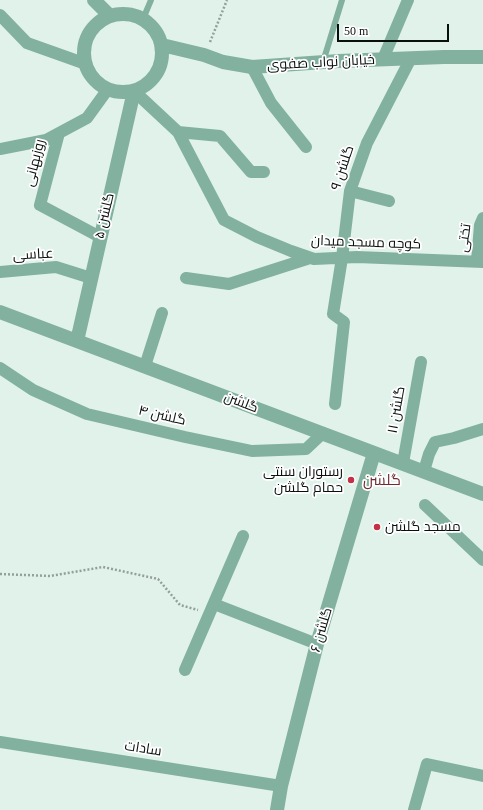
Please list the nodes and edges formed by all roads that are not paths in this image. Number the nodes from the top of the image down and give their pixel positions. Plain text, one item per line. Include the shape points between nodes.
1 (94, 0) edge
2 (151, 0) edge
3 (342, 0) edge
4 (408, 0) edge
5 (110, 16) junction
6 (1, 19) edge
7 (143, 19) junction
8 (162, 46) junction
9 (483, 57) edge
10 (411, 58) junction
11 (383, 59) junction
12 (323, 62) junction
13 (86, 64) junction
14 (252, 67) junction
15 (108, 89) junction
16 (134, 91) junction
17 (178, 132) junction
18 (59, 133) junction
19 (306, 146) dead end
20 (0, 149) edge
21 (264, 172) dead end
22 (350, 191) junction
23 (388, 201) dead end
24 (483, 218) edge
25 (100, 237) junction
26 (310, 258) junction
27 (342, 258) junction
28 (480, 262) edge
29 (0, 272) edge
30 (91, 278) junction
31 (186, 278) dead end
32 (0, 312) edge
33 (162, 313) dead end
34 (77, 341) junction
35 (422, 362) dead end
36 (145, 366) junction
37 (0, 368) edge
38 (335, 404) dead end
39 (483, 429) edge
40 (323, 433) junction
41 (374, 453) junction
42 (403, 463) junction
43 (424, 471) junction
44 (483, 494) edge
45 (425, 505) dead end
46 (243, 536) dead end
47 (483, 560) edge
48 (212, 608) junction
49 (317, 644) junction
50 (185, 670) dead end
51 (0, 742) edge
52 (483, 776) edge
53 (281, 786) junction
54 (277, 810) edge
55 (414, 810) edge

1 - 5 street
2 - 7 lane
3 - 12 lane
4 - 11 street
5 - 7 street via 127,13
5 - 13 street via 97,23 88,35 84,50
6 - 13 street via 27,43
7 - 8 street via 155,30
8 - 14 street, خیابان نواب صفوی
8 - 16 street via 162,62 157,74
9 - 10 street, خیابان نواب صفوی
10 - 11 street, خیابان نواب صفوی
10 - 22 street, گلشن ۹ via 367,143
11 - 12 street, خیابان نواب صفوی
12 - 14 street, خیابان نواب صفوی
13 - 15 street via 94,79
14 - 19 street via 271,103
15 - 16 street via 116,92
15 - 18 street via 87,118
16 - 17 street, کوچه مسجد میدان
16 - 25 street, گلشن ۵
17 - 21 street via 220,136 251,172
17 - 26 street, کوچه مسجد میدان via 224,220 257,237
18 - 20 street via 46,140
18 - 25 street, روزبهانی via 40,205
22 - 23 street
22 - 27 street, گلشن ۹
24 - 28 street, تختی via 480,225
25 - 30 street, گلشن ۵
26 - 27 street, کوچه مسجد میدان
26 - 31 street via 229,284
27 - 28 street, کوچه مسجد میدان
27 - 38 street, گلشن ۹ via 333,314 344,322
29 - 30 street, عباسی via 56,267
30 - 34 street, گلشن ۵
32 - 34 street, گلشن
33 - 36 street
34 - 36 street, گلشن
35 - 42 street, گلشن ۱۱
36 - 40 street, گلشن
37 - 40 street, گلشن ۴ via 33,390 87,414 252,451 306,449
39 - 43 street via 435,442
40 - 41 street, گلشن
41 - 42 street, گلشن
41 - 49 street, گلشن ۶
42 - 43 street, گلشن
43 - 44 street, گلشن
45 - 47 street
46 - 48 street
48 - 49 street
48 - 50 street
49 - 53 street, گلشن ۶
51 - 53 street, سادات
52 - 55 street via 427,764
53 - 54 street, گلشن ۶

